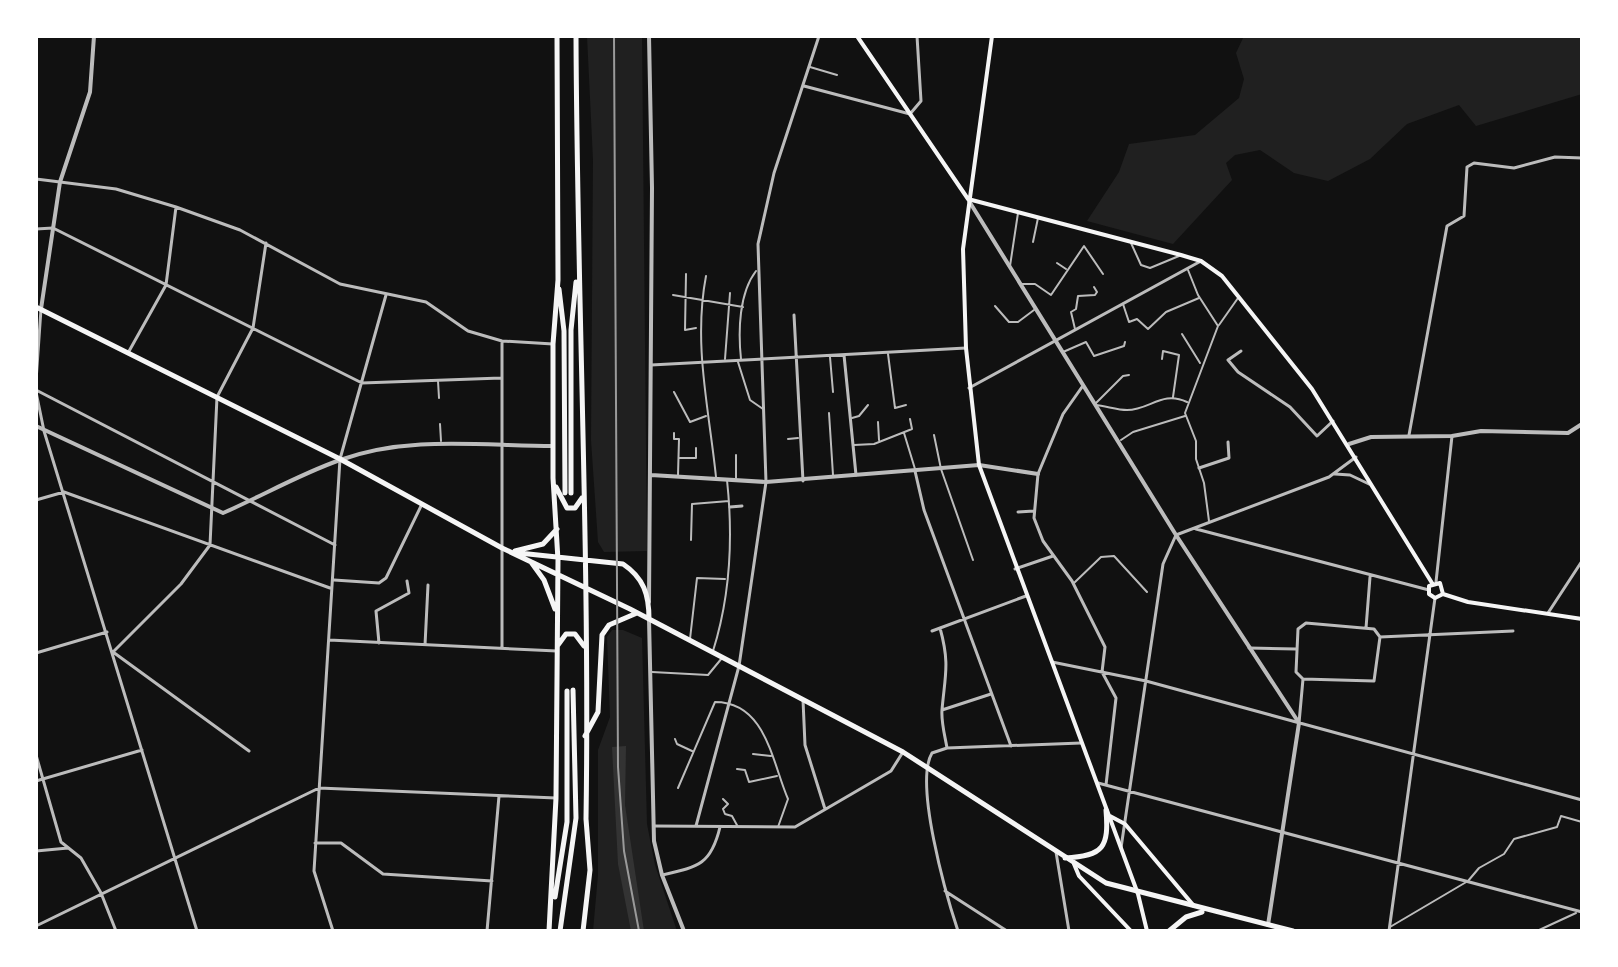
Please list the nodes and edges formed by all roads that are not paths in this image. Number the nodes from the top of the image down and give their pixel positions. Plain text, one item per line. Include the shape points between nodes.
1 (94, 36) edge
2 (557, 36) edge
3 (576, 36) edge
4 (649, 36) edge
5 (819, 36) edge
6 (857, 36) edge
7 (917, 36) edge
8 (992, 36) edge
9 (809, 67) junction
10 (837, 75) dead end
11 (803, 86) junction
12 (910, 114) junction
13 (1582, 158) edge
14 (36, 179) edge
15 (60, 182) junction
16 (968, 199) junction
17 (176, 207) junction
18 (1019, 212) junction
19 (1038, 217) junction
20 (53, 228) junction
21 (36, 229) edge
22 (1131, 241) junction
23 (1033, 242) dead end
24 (266, 243) junction
25 (1181, 255) junction
26 (1201, 261) junction
27 (1057, 263) dead end
28 (1010, 266) junction
29 (1066, 269) junction
30 (1187, 269) junction
31 (756, 271) junction
32 (686, 274) dead end
33 (1103, 274) dead end
34 (577, 275) junction
35 (706, 276) dead end
36 (558, 280) junction
37 (166, 285) junction
38 (1021, 285) junction
39 (1094, 287) dead end
40 (730, 293) dead end
41 (386, 295) junction
42 (673, 295) dead end
43 (1239, 297) junction
44 (686, 298) junction
45 (1200, 298) junction
46 (701, 300) junction
47 (1123, 304) junction
48 (729, 306) junction
49 (995, 306) dead end
50 (743, 307) junction
51 (39, 308) edge
52 (1036, 309) junction
53 (794, 315) dead end
54 (1218, 326) junction
55 (253, 328) junction
56 (699, 328) junction
57 (567, 330) junction
58 (1075, 331) junction
59 (1182, 334) dead end
60 (502, 341) junction
61 (1055, 342) junction
62 (1125, 342) dead end
63 (553, 344) junction
64 (966, 348) junction
65 (1241, 351) dead end
66 (888, 352) junction
67 (1062, 352) junction
68 (128, 353) junction
69 (844, 355) junction
70 (830, 356) junction
71 (796, 358) junction
72 (1162, 359) dead end
73 (761, 360) junction
74 (725, 361) junction
75 (739, 361) junction
76 (702, 363) junction
77 (1201, 364) junction
78 (651, 365) junction
79 (1129, 375) dead end
80 (501, 378) junction
81 (438, 380) junction
82 (36, 381) edge
83 (362, 383) junction
84 (1082, 387) junction
85 (969, 388) junction
86 (36, 391) edge
87 (674, 392) dead end
88 (833, 392) dead end
89 (217, 397) junction
90 (1173, 397) junction
91 (439, 398) dead end
92 (1187, 402) junction
93 (868, 405) dead end
94 (906, 405) dead end
95 (1094, 405) junction
96 (763, 409) junction
97 (829, 413) dead end
98 (1186, 415) junction
99 (706, 416) junction
100 (851, 419) junction
101 (910, 419) dead end
102 (1333, 421) junction
103 (878, 422) dead end
104 (440, 424) dead end
105 (1582, 424) edge
106 (36, 426) edge
107 (44, 431) junction
108 (903, 432) junction
109 (674, 433) dead end
110 (934, 435) dead end
111 (1409, 435) junction
112 (1452, 436) junction
113 (801, 438) junction
114 (788, 439) dead end
115 (441, 441) junction
116 (879, 442) junction
117 (1117, 442) junction
118 (1228, 442) dead end
119 (1349, 444) junction
120 (853, 445) junction
121 (502, 446) junction
122 (553, 446) junction
123 (696, 448) dead end
124 (736, 455) dead end
125 (1356, 457) junction
126 (679, 458) junction
127 (340, 459) junction
128 (979, 465) junction
129 (1199, 468) junction
130 (941, 469) junction
131 (915, 471) junction
132 (1038, 474) junction
133 (1335, 474) junction
134 (651, 475) junction
135 (678, 475) junction
136 (856, 477) junction
137 (553, 478) junction
138 (717, 479) junction
139 (833, 479) junction
140 (727, 480) junction
141 (735, 480) junction
142 (803, 481) junction
143 (213, 482) junction
144 (766, 482) junction
145 (1370, 484) junction
146 (584, 490) junction
147 (64, 492) junction
148 (568, 493) dead end
149 (36, 500) edge
150 (251, 501) junction
151 (422, 504) junction
152 (729, 504) junction
153 (742, 506) dead end
154 (211, 510) junction
155 (1034, 511) junction
156 (1018, 512) dead end
157 (1210, 523) junction
158 (558, 528) junction
159 (1194, 529) junction
160 (1176, 535) junction
161 (691, 540) dead end
162 (210, 545) junction
163 (335, 545) junction
164 (502, 548) junction
165 (510, 552) junction
166 (1054, 556) junction
167 (558, 560) junction
168 (973, 560) dead end
169 (530, 561) junction
170 (1582, 561) edge
171 (584, 562) junction
172 (1015, 569) junction
173 (558, 575) junction
174 (1370, 577) junction
175 (727, 579) junction
176 (332, 580) junction
177 (407, 581) dead end
178 (1434, 582) junction
179 (1073, 584) junction
180 (428, 585) dead end
181 (584, 587) junction
182 (332, 589) junction
183 (1429, 590) junction
184 (1147, 592) dead end
185 (1443, 594) junction
186 (1026, 596) junction
187 (1435, 598) junction
188 (649, 605) junction
189 (637, 613) junction
190 (1548, 613) junction
191 (557, 616) junction
192 (647, 618) junction
193 (964, 619) junction
194 (1582, 619) edge
195 (940, 628) junction
196 (1366, 628) junction
197 (932, 631) dead end
198 (1513, 631) dead end
199 (107, 632) junction
200 (1427, 635) junction
201 (1380, 637) junction
202 (328, 640) junction
203 (690, 640) junction
204 (379, 643) junction
205 (425, 645) junction
206 (584, 647) junction
207 (502, 648) junction
208 (1249, 648) junction
209 (557, 649) junction
210 (1296, 649) junction
211 (113, 652) junction
212 (36, 653) edge
213 (713, 653) junction
214 (723, 658) junction
215 (1050, 661) junction
216 (739, 666) junction
217 (650, 672) junction
218 (1102, 672) junction
219 (1303, 679) junction
220 (1146, 681) junction
221 (992, 694) junction
222 (803, 700) junction
223 (730, 702) junction
224 (942, 710) junction
225 (1299, 723) junction
226 (585, 737) junction
227 (675, 739) dead end
228 (1081, 743) junction
229 (1011, 746) junction
230 (947, 748) junction
231 (142, 750) junction
232 (249, 751) dead end
233 (692, 751) junction
234 (903, 752) junction
235 (753, 754) dead end
236 (1412, 754) junction
237 (36, 755) edge
238 (773, 756) junction
239 (924, 766) junction
240 (737, 769) dead end
241 (777, 776) junction
242 (43, 779) junction
243 (36, 781) edge
244 (1096, 783) junction
245 (1106, 785) junction
246 (319, 788) junction
247 (678, 788) dead end
248 (1130, 792) junction
249 (499, 796) junction
250 (556, 798) junction
251 (723, 799) dead end
252 (1582, 800) edge
253 (825, 810) junction
254 (1107, 813) junction
255 (1582, 822) edge
256 (1125, 824) junction
257 (654, 826) junction
258 (696, 826) junction
259 (720, 827) junction
260 (738, 827) junction
261 (778, 827) junction
262 (1283, 832) junction
263 (315, 843) junction
264 (69, 848) junction
265 (1121, 849) junction
266 (36, 851) edge
267 (1056, 851) junction
268 (175, 858) junction
269 (1065, 858) junction
270 (1397, 863) junction
271 (1074, 864) junction
272 (662, 875) junction
273 (492, 881) junction
274 (1468, 881) junction
275 (945, 891) junction
276 (101, 893) junction
277 (1138, 894) junction
278 (1195, 908) junction
279 (551, 910) junction
280 (1206, 910) junction
281 (1581, 911) edge
282 (36, 926) edge
283 (1267, 928) edge
284 (1389, 929) edge
285 (116, 931) edge
286 (197, 931) edge
287 (333, 931) edge
288 (487, 931) edge
289 (549, 931) edge
290 (560, 931) edge
291 (583, 931) edge
292 (684, 931) edge
293 (958, 931) edge
294 (1007, 931) edge
295 (1069, 931) edge
296 (1131, 931) edge
297 (1147, 931) edge
298 (1169, 931) edge
299 (1293, 931) edge
300 (1537, 931) edge

1 - 15 street via 90,92
2 - 36 main road
3 - 34 main road
4 - 78 street
5 - 9 street
6 - 12 main road
7 - 12 street via 921,101
8 - 16 main road
9 - 10 lane
9 - 11 street
11 - 12 street
11 - 31 street via 761,225
12 - 16 main road
13 - 111 street via 1555,157 1514,168 1474,163 1467,167 1464,216 1447,226
14 - 15 street
15 - 17 street via 116,189
15 - 20 street
16 - 18 main road
16 - 28 street
16 - 64 main road via 963,249
17 - 24 street
17 - 37 street
18 - 19 main road
18 - 28 lane
19 - 22 main road
19 - 23 lane
20 - 21 street
20 - 37 street
20 - 51 street
22 - 25 main road
22 - 25 lane via 1141,265 1150,268
24 - 41 street via 340,284
24 - 55 street
25 - 26 main road
26 - 30 street
26 - 43 main road
27 - 29 lane
28 - 38 street
29 - 33 lane via 1084,246
29 - 38 lane via 1051,295 1035,284
30 - 45 lane
30 - 47 street
31 - 50 lane
31 - 73 street
32 - 44 lane
34 - 57 main road
34 - 146 main road
35 - 46 lane
36 - 57 main road
36 - 63 main road
37 - 55 street
37 - 68 street
38 - 52 street
39 - 58 lane via 1095,295 1078,296 1071,312
40 - 48 lane
41 - 60 street via 426,302 468,331
41 - 83 street
42 - 44 lane
43 - 54 lane
43 - 102 main road
44 - 46 lane
44 - 56 lane via 685,330
45 - 47 lane via 1166,312 1148,329 1137,319 1129,322
45 - 54 lane
46 - 48 lane
46 - 56 lane
47 - 58 street
48 - 50 lane
48 - 74 lane
49 - 52 lane via 1009,322
50 - 75 lane
51 - 68 main road
51 - 82 street
52 - 61 street
53 - 71 street
54 - 77 lane
55 - 83 street
55 - 89 street
56 - 76 lane
57 - 148 main road
58 - 61 street
59 - 77 lane
60 - 63 street
60 - 80 street
61 - 67 street
61 - 85 street
62 - 67 lane via 1094,356 1086,342
63 - 122 main road
64 - 66 street
64 - 85 main road
65 - 102 street via 1228,360 1238,372 1290,407 1317,436
66 - 69 street
66 - 94 lane via 895,408
67 - 84 street
68 - 89 main road
69 - 70 street
69 - 100 street
70 - 71 street
70 - 88 lane
71 - 73 street
71 - 113 street
72 - 90 lane via 1163,351 1179,355
73 - 75 street
73 - 96 street
74 - 75 street
74 - 76 street
75 - 96 lane via 750,400
76 - 78 street
76 - 99 lane
77 - 92 lane
78 - 134 street
79 - 95 lane
80 - 81 street
80 - 121 street
81 - 83 street
81 - 91 lane
83 - 127 street
84 - 95 street
84 - 132 street via 1063,414
85 - 128 main road
86 - 107 street
86 - 143 street
87 - 99 lane via 690,422
89 - 127 main road
89 - 143 street
90 - 92 lane
90 - 95 lane via 1128,410
92 - 98 lane
93 - 100 lane
95 - 117 street
96 - 144 street
97 - 139 lane
98 - 117 lane
98 - 129 lane
99 - 138 lane
100 - 120 street
101 - 108 lane via 912,429
102 - 119 main road
103 - 116 lane
104 - 115 lane
105 - 112 street via 1568,433 1481,431
106 - 107 street
107 - 147 street
107 - 154 street
108 - 116 lane
108 - 131 lane
109 - 126 lane
110 - 130 lane
111 - 112 street
111 - 119 street
112 - 178 street
113 - 114 lane
113 - 142 street
115 - 121 street
115 - 127 street
116 - 120 lane
117 - 160 street
118 - 129 street via 1229,458
119 - 125 main road
120 - 136 street
121 - 122 street
121 - 164 street
122 - 137 main road
123 - 126 lane via 696,458
124 - 141 lane
125 - 133 street
125 - 145 main road
126 - 135 lane
127 - 150 street
127 - 151 main road
127 - 163 street
128 - 130 street
128 - 132 street
128 - 172 main road
129 - 157 lane
130 - 131 street
130 - 168 lane
131 - 136 street
131 - 193 street
132 - 155 street
133 - 145 street
133 - 157 street
134 - 135 street
134 - 188 street
135 - 138 street
136 - 139 street
137 - 146 main road via 567,508 579,505
137 - 158 main road
138 - 140 street
139 - 142 street
140 - 141 street
140 - 152 lane
141 - 144 street
142 - 144 street
143 - 150 street
143 - 154 street
144 - 216 street
145 - 178 main road
146 - 171 main road
147 - 149 street
147 - 162 street
147 - 199 street
150 - 154 street via 223,513
150 - 163 street
151 - 164 main road
151 - 176 street via 386,578 379,583
152 - 153 street
152 - 161 lane via 692,504
152 - 175 lane
154 - 162 street
155 - 156 street
155 - 166 street via 1036,529
157 - 159 street
158 - 165 main road via 543,544
158 - 167 main road
159 - 160 street
159 - 174 street
160 - 208 street
160 - 220 street via 1163,564
162 - 182 street
162 - 211 street via 181,584
163 - 176 street
164 - 165 main road
164 - 207 street
165 - 167 main road
165 - 169 main road
166 - 172 street
166 - 179 street
167 - 171 main road
167 - 173 main road
169 - 173 main road
169 - 191 main road via 544,580
170 - 190 street
171 - 181 main road
171 - 188 main road via 623,564 638,574
172 - 186 main road
173 - 181 main road
173 - 191 main road
174 - 183 street
174 - 196 street
175 - 203 lane via 697,578
175 - 213 lane
176 - 182 street
177 - 204 street via 409,593 376,611
178 - 183 main road
178 - 185 main road via 1443,586
179 - 184 lane via 1101,557 1114,556
179 - 218 street via 1105,647
180 - 205 street
181 - 189 main road
181 - 206 main road
182 - 202 street
183 - 187 main road
185 - 187 main road
185 - 190 main road
186 - 193 street
186 - 215 main road
187 - 200 street
188 - 192 main road
189 - 192 main road
189 - 226 main road via 609,625 602,635 598,712
190 - 194 main road
191 - 209 main road
192 - 203 main road
192 - 217 street
193 - 195 street
193 - 221 street
195 - 197 street
195 - 224 street via 948,679
196 - 201 street
196 - 210 street via 1306,623 1298,629
198 - 200 street
199 - 211 street
199 - 212 street
200 - 201 street
200 - 236 street
201 - 219 street via 1374,681
202 - 204 street
202 - 246 street
203 - 213 main road
204 - 205 street
205 - 207 street
206 - 209 main road via 575,634 566,634
206 - 226 main road
207 - 209 street
208 - 210 street
208 - 225 street
209 - 250 main road
210 - 219 street via 1296,672
211 - 231 street
211 - 232 street
213 - 214 main road
214 - 216 main road
214 - 217 lane via 708,675
215 - 218 street
215 - 228 main road
216 - 222 main road
216 - 223 street
217 - 257 street
218 - 220 street
218 - 245 street via 1116,698
219 - 225 street
220 - 225 street
220 - 248 street
221 - 224 street
221 - 229 street
222 - 234 main road
222 - 253 street via 805,745
223 - 233 lane via 715,702
223 - 238 lane via 752,716
223 - 258 street
224 - 230 street
225 - 236 street
225 - 262 street
226 - 291 main road via 590,870
227 - 233 lane
228 - 229 street
228 - 244 main road
229 - 230 street
230 - 239 street via 932,753
231 - 242 street
231 - 268 street
233 - 247 lane
234 - 239 main road
234 - 253 street via 891,771
235 - 238 lane
236 - 252 street
236 - 270 street
237 - 242 street
238 - 241 lane
239 - 267 main road
239 - 275 street
240 - 241 lane via 745,770 749,782
241 - 261 lane via 788,799
242 - 243 street
242 - 264 street via 61,842
244 - 245 street
244 - 254 main road
245 - 248 street
246 - 249 street
246 - 263 street
246 - 268 street
248 - 256 street
248 - 262 street
249 - 250 street
249 - 273 street
250 - 279 main road
251 - 260 lane via 728,804 723,809
253 - 261 street via 795,827
254 - 256 main road
254 - 265 main road
254 - 269 main road via 1108,835 1102,847 1087,856
255 - 274 lane via 1561,816 1557,827 1514,839 1504,854
256 - 265 street
256 - 278 main road
257 - 258 street
257 - 272 street
258 - 259 street
259 - 260 street
259 - 272 street via 708,858
260 - 261 street
262 - 270 street
262 - 283 street
263 - 273 street via 341,843 383,874
263 - 287 street via 314,871
264 - 266 street
264 - 276 street
265 - 277 main road
267 - 269 main road
267 - 295 street
268 - 276 street
268 - 286 street
269 - 271 main road
270 - 274 street
270 - 284 street
271 - 277 main road
271 - 296 main road
272 - 292 street
273 - 288 street
274 - 281 street
274 - 284 lane
275 - 293 street
275 - 294 street
276 - 282 street
276 - 285 street
277 - 278 main road
277 - 297 main road
278 - 280 main road
279 - 289 main road
279 - 290 main road via 567,822 570,690 576,818
280 - 283 main road
280 - 298 main road
281 - 300 lane
283 - 299 main road

